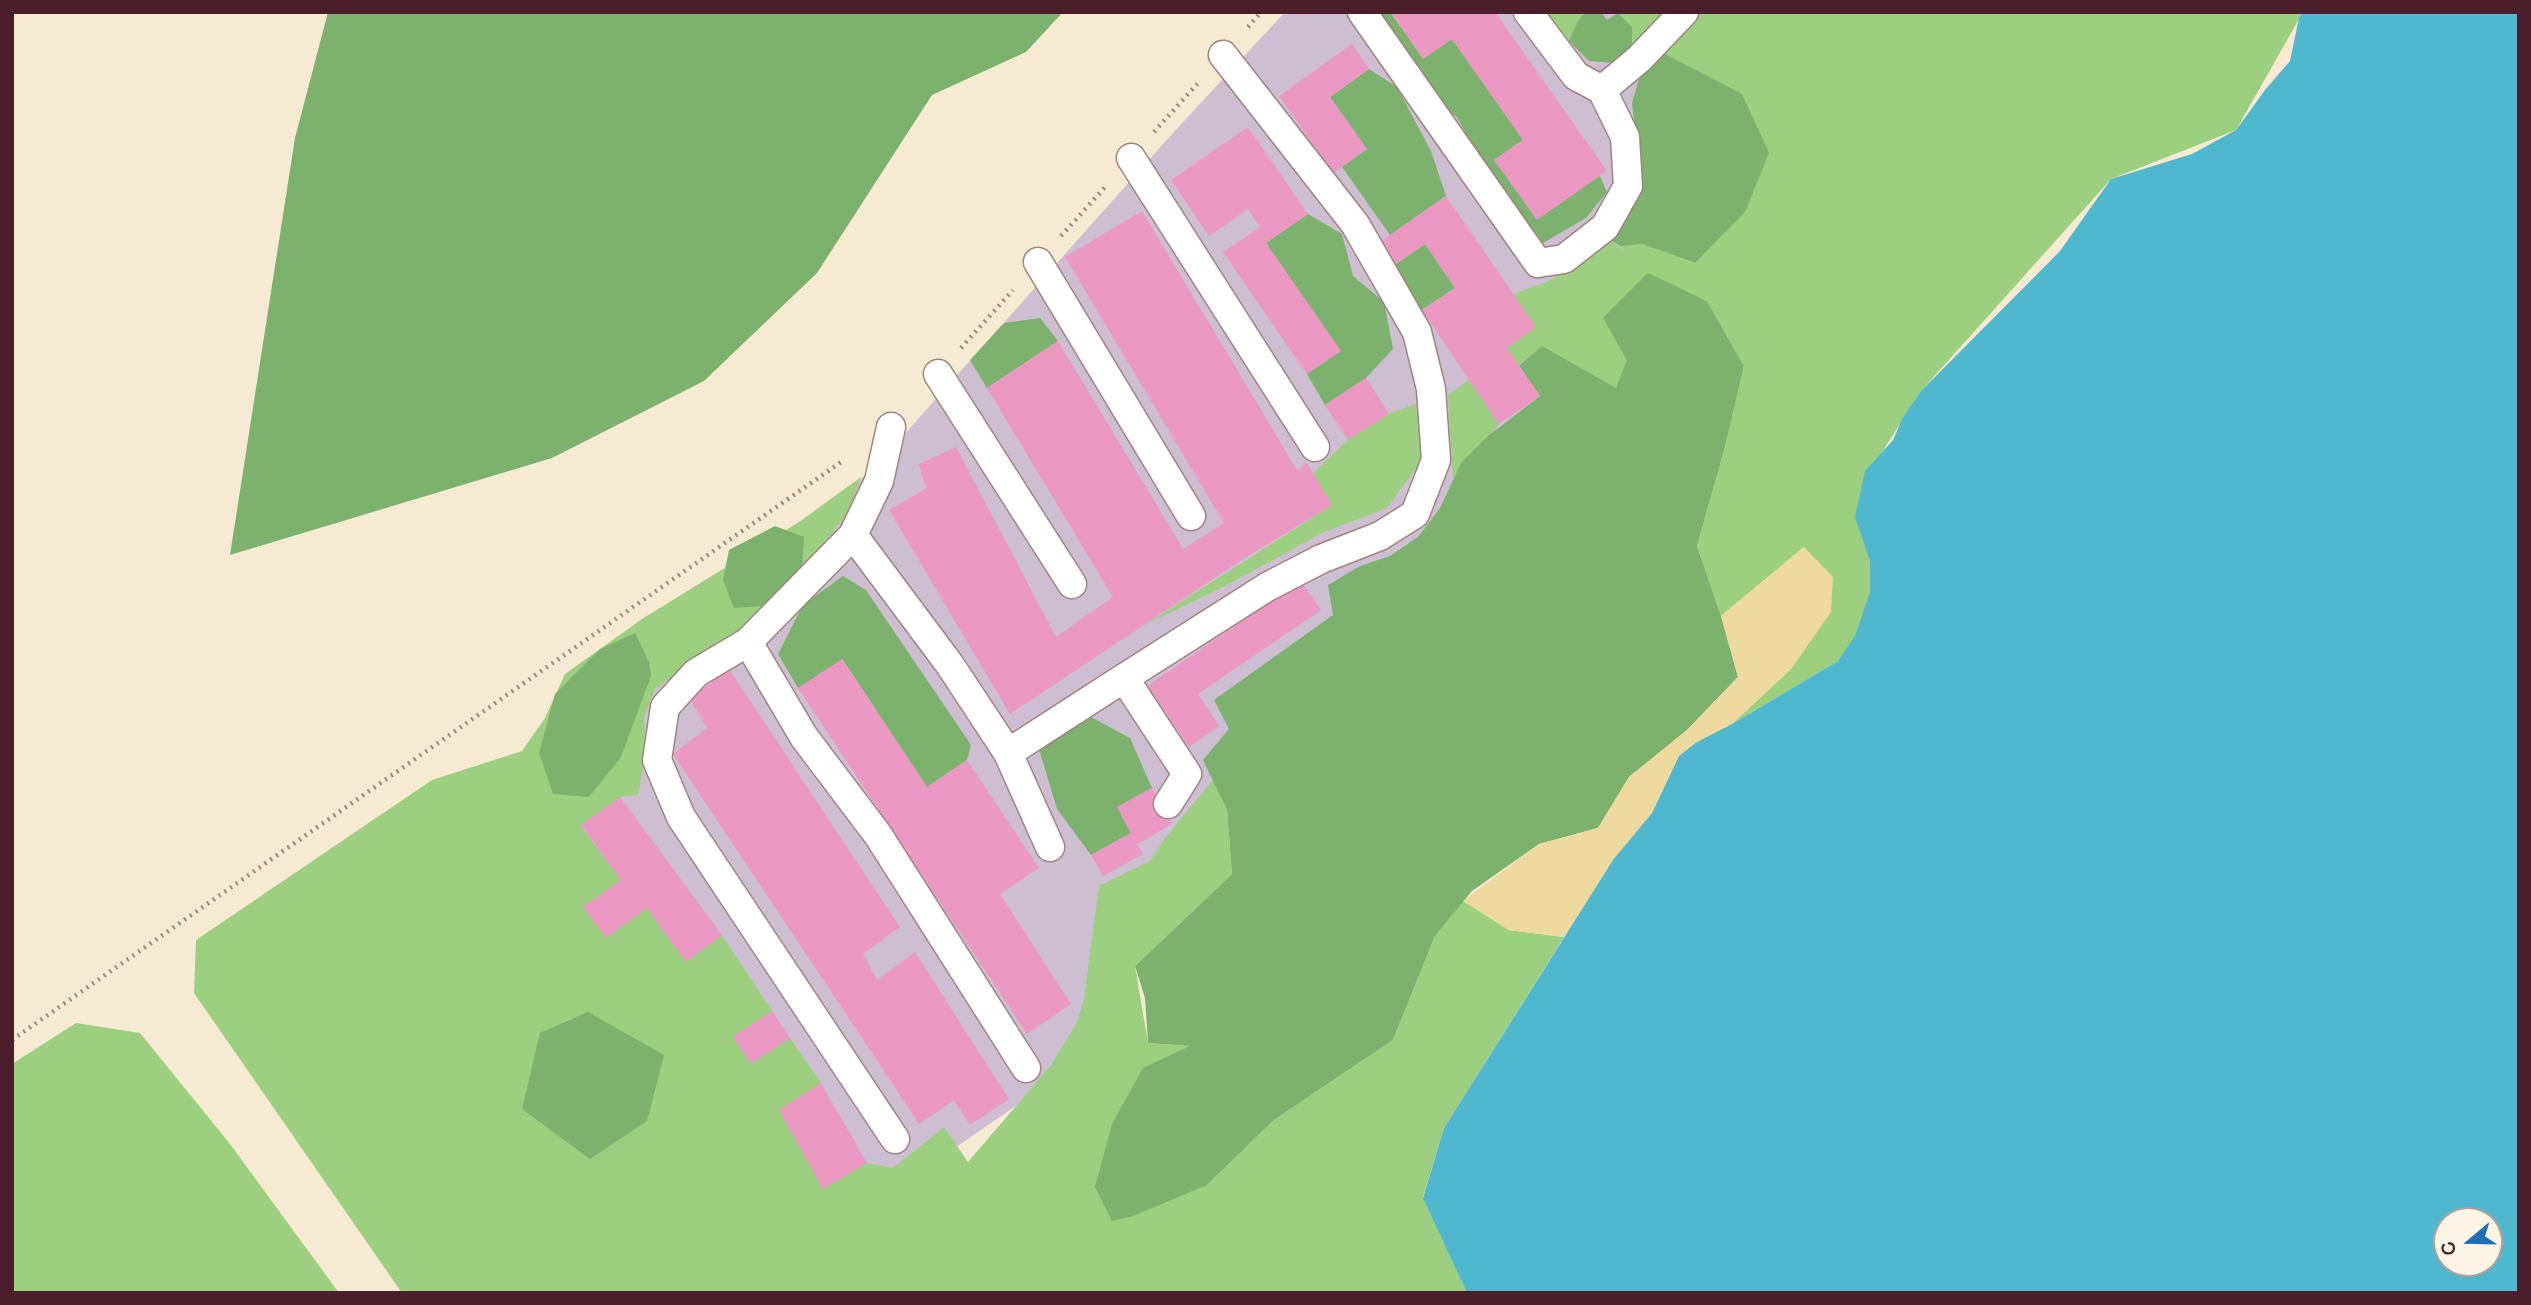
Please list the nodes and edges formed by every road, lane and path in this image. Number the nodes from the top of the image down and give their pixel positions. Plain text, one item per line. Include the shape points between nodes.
1 (1261, 12) edge
2 (1362, 12) edge
3 (1528, 12) edge
4 (1684, 12) edge
5 (1223, 55) junction
6 (1602, 90) junction
7 (1130, 158) junction
8 (1038, 262) junction
9 (938, 374) joint
10 (891, 427) joint
11 (1315, 447) dead end
12 (1191, 516) dead end
13 (853, 534) junction
14 (1072, 584) dead end
15 (748, 642) junction
16 (1124, 678) junction
17 (1008, 753) junction
18 (1168, 804) dead end
19 (1050, 846) dead end
20 (12, 1040) edge
21 (1026, 1068) dead end
22 (895, 1139) dead end

1 - 5 path
2 - 6 lane via 1538,263 1564,259 1605,227 1628,186 1625,136
3 - 6 lane via 1577,76
4 - 6 lane
5 - 7 path
5 - 16 lane via 1354,224 1416,332 1431,389 1436,460 1415,514 1380,536 1267,587
7 - 8 path
7 - 11 lane
8 - 9 path
8 - 12 lane
9 - 14 lane
10 - 13 lane via 879,481
10 - 20 path
13 - 15 lane
13 - 17 lane
15 - 21 lane via 804,737 878,835
15 - 22 lane via 696,673 665,706 657,760 681,817
16 - 17 lane
16 - 18 lane via 1187,774
17 - 19 lane

